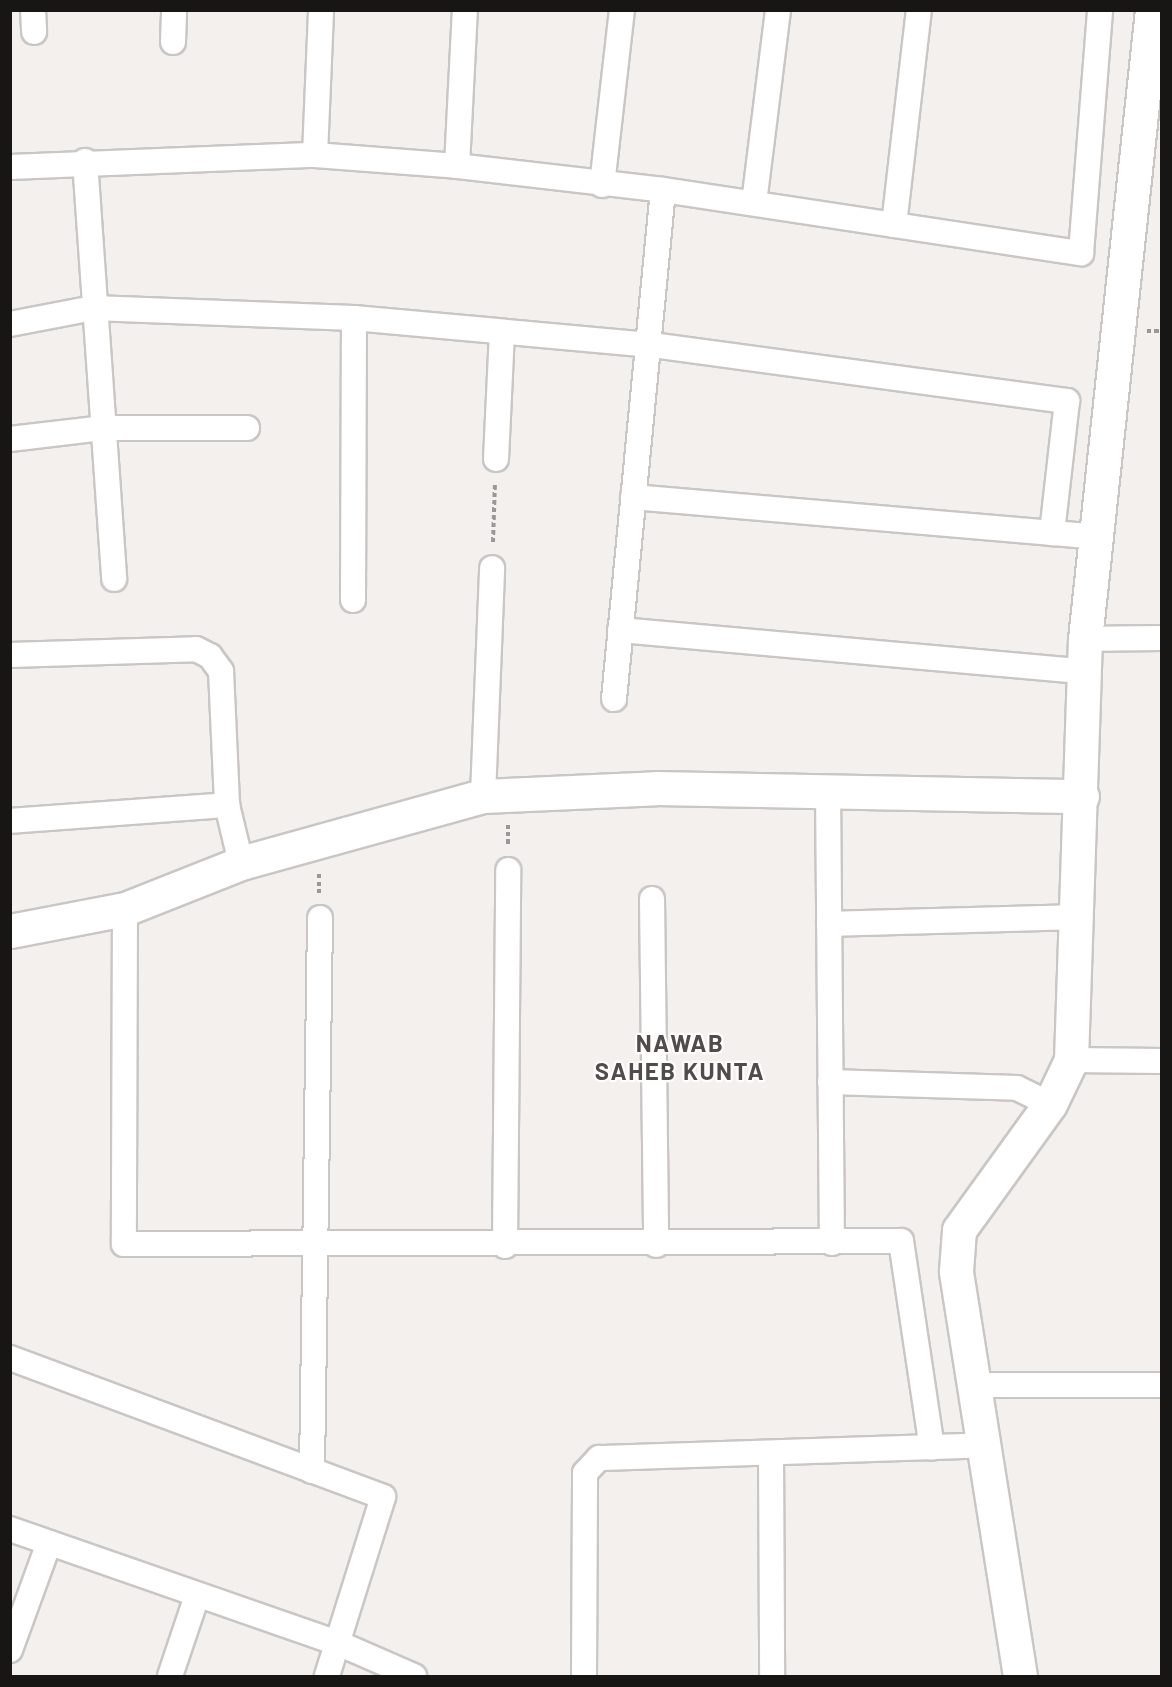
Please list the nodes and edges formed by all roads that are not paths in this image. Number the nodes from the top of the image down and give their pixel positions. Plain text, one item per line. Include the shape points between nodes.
1 (174, 10) edge
2 (321, 10) edge
3 (465, 10) edge
4 (622, 10) edge
5 (778, 10) edge
6 (919, 10) edge
7 (1100, 10) edge
8 (1152, 10) edge
9 (173, 42) dead end
10 (1151, 110) edge
11 (315, 155) junction
12 (85, 161) junction
13 (458, 166) junction
14 (10, 167) edge
15 (602, 185) junction
16 (663, 190) junction
17 (754, 203) junction
18 (894, 225) junction
19 (93, 308) junction
20 (354, 318) junction
21 (10, 324) edge
22 (502, 332) junction
23 (652, 345) junction
24 (104, 428) junction
25 (247, 428) dead end
26 (10, 439) edge
27 (496, 459) road end
28 (633, 497) junction
29 (1052, 533) junction
30 (1096, 537) junction
31 (492, 568) road end
32 (114, 579) dead end
33 (353, 600) dead end
34 (620, 630) junction
35 (1161, 638) edge
36 (1085, 639) junction
37 (10, 655) edge
38 (1083, 671) junction
39 (614, 699) dead end
40 (828, 789) junction
41 (496, 796) junction
42 (1082, 796) junction
43 (227, 805) junction
44 (10, 820) edge
45 (241, 863) junction
46 (508, 870) road end
47 (652, 899) dead end
48 (125, 909) junction
49 (1077, 917) junction
50 (320, 918) road end
51 (828, 924) junction
52 (10, 931) edge
53 (1071, 1060) junction
54 (1161, 1061) edge
55 (830, 1082) junction
56 (1050, 1104) junction
57 (832, 1243) junction
58 (316, 1245) junction
59 (656, 1245) junction
60 (505, 1246) junction
61 (10, 1358) edge
62 (973, 1385) junction
63 (1161, 1385) edge
64 (982, 1445) junction
65 (932, 1448) junction
66 (771, 1453) junction
67 (312, 1471) junction
68 (10, 1529) edge
69 (49, 1543) junction
70 (197, 1596) junction
71 (338, 1643) junction
72 (10, 1650) edge
73 (170, 1677) edge
74 (327, 1677) edge
75 (414, 1677) edge
76 (584, 1677) edge
77 (772, 1677) edge
78 (1020, 1677) edge

1 - 9 street
2 - 11 street
3 - 13 street
4 - 15 street
5 - 17 street
6 - 18 street
7 - 18 street via 1081,253
8 - 10 street
10 - 30 street
11 - 12 street
11 - 13 street
12 - 14 street
12 - 19 street
13 - 15 street
15 - 16 street
16 - 17 street
16 - 23 street
17 - 18 street
19 - 20 street
19 - 21 street
19 - 24 street
20 - 22 street
20 - 33 street
22 - 23 street
22 - 27 street
23 - 28 street
23 - 29 street via 1067,400
24 - 25 street
24 - 26 street
24 - 32 street
28 - 29 street
28 - 34 street
29 - 30 street
30 - 36 street
31 - 41 street
34 - 38 street
34 - 39 street
35 - 36 street
36 - 38 street
37 - 43 street via 196,648 210,656 221,671
38 - 42 street
40 - 41 street via 656,788
40 - 42 street
40 - 51 street
41 - 45 street
42 - 49 street
43 - 44 street
43 - 45 street
45 - 48 street
46 - 60 street
47 - 59 street
48 - 52 street
48 - 58 street via 124,1245
49 - 51 street
49 - 53 street
50 - 58 street
51 - 55 street
53 - 54 street
53 - 56 street
55 - 56 street via 1017,1088
55 - 57 street
56 - 62 street via 959,1230 956,1271
57 - 59 street
57 - 65 street via 894,1240 905,1246
58 - 60 street
58 - 67 street
59 - 60 street
61 - 67 street
62 - 63 street
62 - 64 street
64 - 65 street
64 - 78 street
65 - 66 street
66 - 76 street via 599,1458 590,1464 584,1488
66 - 77 street
67 - 71 street via 383,1497
68 - 69 street
69 - 70 street
69 - 72 street
70 - 71 street
70 - 73 street
71 - 74 street
71 - 75 street

